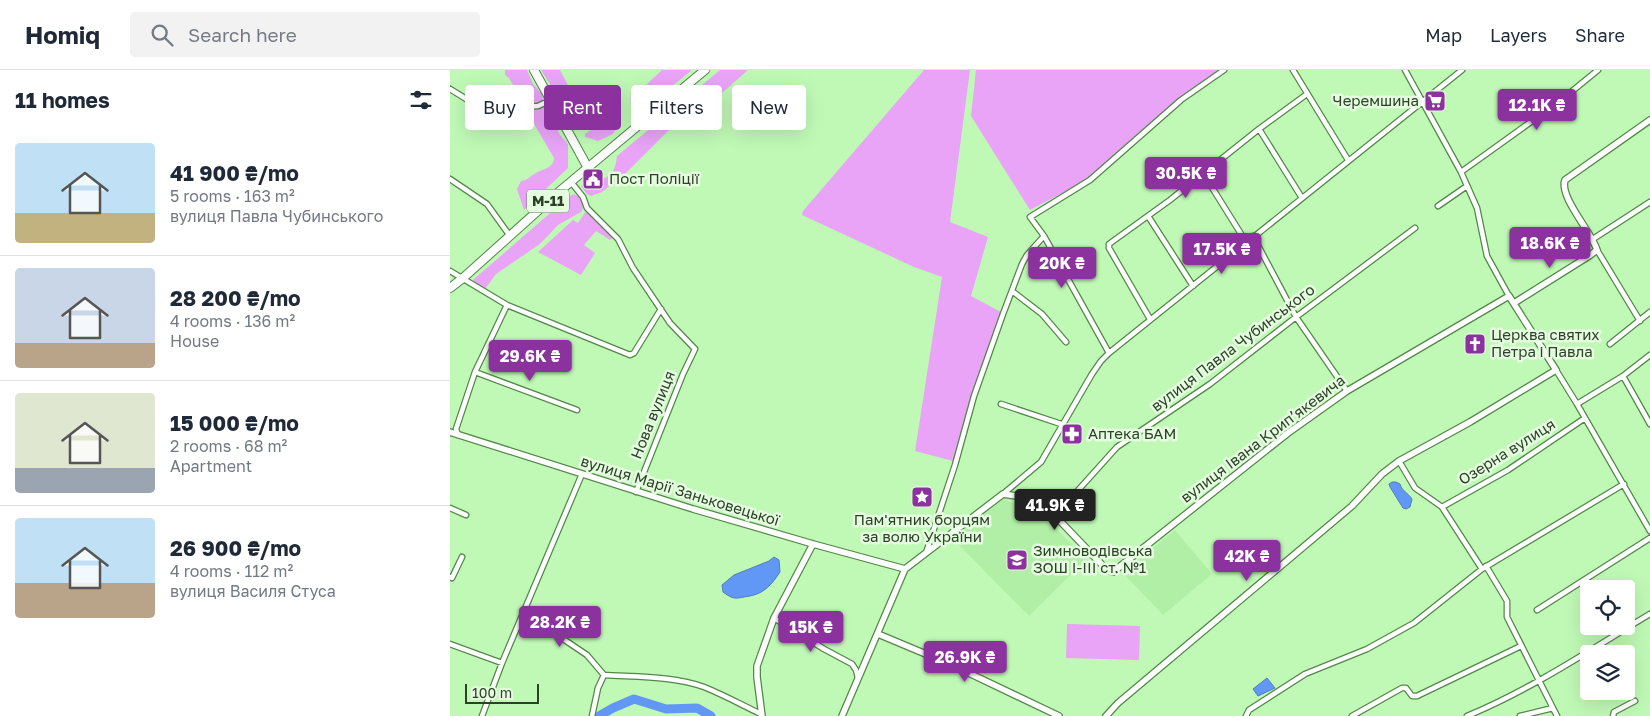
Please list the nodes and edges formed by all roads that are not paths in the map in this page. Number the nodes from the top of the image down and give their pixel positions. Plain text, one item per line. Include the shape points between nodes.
1 (534, 70) edge
2 (705, 70) edge
3 (1224, 70) edge
4 (1294, 70) edge
5 (1404, 70) edge
6 (1462, 70) edge
7 (1598, 70) edge
8 (450, 88) edge
9 (544, 88) edge
10 (1307, 94) junction
11 (1422, 102) junction
12 (544, 103) edge
13 (1650, 120) edge
14 (1259, 129) junction
15 (567, 130) edge
16 (1348, 160) junction
17 (588, 168) junction
18 (1203, 172) junction
19 (1460, 172) junction
20 (450, 179) edge
21 (571, 182) junction
22 (1467, 186) junction
23 (1302, 198) junction
24 (1650, 203) edge
25 (1438, 206) dead end
26 (1148, 216) junction
27 (504, 226) junction
28 (1416, 228) dead end
29 (499, 231) dead end
30 (510, 236) junction
31 (1044, 236) junction
32 (1253, 236) junction
33 (1593, 239) junction
34 (1246, 242) junction
35 (1597, 250) junction
36 (450, 271) edge
37 (463, 278) junction
38 (1193, 286) junction
39 (450, 288) edge
40 (1012, 291) junction
41 (450, 296) edge
42 (1509, 296) junction
43 (1514, 303) junction
44 (507, 305) junction
45 (661, 309) junction
46 (1650, 312) edge
47 (1296, 317) junction
48 (1150, 319) junction
49 (1640, 321) junction
50 (1066, 342) dead end
51 (1610, 344) dead end
52 (1109, 353) junction
53 (1650, 355) edge
54 (1556, 370) junction
55 (475, 372) junction
56 (1623, 376) junction
57 (1347, 391) junction
58 (1001, 404) dead end
59 (1578, 404) junction
60 (577, 410) dead end
61 (1585, 418) junction
62 (1650, 424) edge
63 (1064, 425) junction
64 (450, 432) edge
65 (458, 436) junction
66 (1399, 462) junction
67 (582, 474) junction
68 (1624, 484) junction
69 (636, 492) junction
70 (1003, 494) junction
71 (1442, 507) junction
72 (450, 508) edge
73 (466, 515) dead end
74 (1054, 517) junction
75 (1650, 532) edge
76 (1650, 538) edge
77 (813, 544) junction
78 (926, 553) junction
79 (462, 557) dead end
80 (1484, 568) junction
81 (905, 569) junction
82 (450, 578) edge
83 (1537, 610) dead end
84 (523, 612) junction
85 (1650, 614) edge
86 (774, 618) junction
87 (878, 634) junction
88 (450, 644) edge
89 (1521, 646) junction
90 (502, 663) junction
91 (604, 676) junction
92 (858, 678) junction
93 (1539, 682) junction
94 (1635, 701) dead end
95 (1553, 708) junction
96 (761, 715) edge
97 (482, 716) edge
98 (592, 716) edge
99 (842, 716) edge
100 (1059, 716) edge
101 (1106, 716) edge
102 (1246, 716) edge
103 (1352, 716) edge
104 (1467, 716) edge
105 (1520, 716) edge
106 (1557, 716) edge
107 (1613, 716) edge

1 - 9 main road
2 - 17 main road, М-11
3 - 31 street via 1181,100 1090,180 1030,217
4 - 10 street
5 - 11 street
6 - 11 street
7 - 19 street
8 - 12 street via 484,110
10 - 14 street
10 - 16 street
11 - 16 street
11 - 19 street
13 - 33 street via 1565,180 1571,203
14 - 18 street
14 - 23 street
15 - 17 main road
16 - 23 street
17 - 21 main road, М-11
18 - 26 street
18 - 34 street
19 - 22 street
20 - 27 street via 487,204
21 - 30 main road, М-11
21 - 45 street via 587,208 618,239
22 - 25 street
22 - 42 street via 1477,208 1487,256
23 - 32 street
24 - 33 street
26 - 38 street
26 - 48 street via 1108,246
27 - 29 street
27 - 30 street
28 - 47 street, вулиця Павла Чубинського
30 - 37 main road, М-11
31 - 40 street via 1027,255
31 - 52 street
32 - 34 street
32 - 47 street
33 - 35 street
34 - 38 street
35 - 43 street
35 - 49 street
36 - 37 street
37 - 39 main road, М-11
37 - 41 main road, М-11
37 - 44 street
38 - 48 street
40 - 50 street via 1042,314
40 - 78 street via 974,396
42 - 43 street
42 - 57 street, вулиця Івана Крипʼякевича
43 - 54 street
44 - 45 street via 630,355
44 - 55 street
45 - 69 street, Нова вулиця via 695,349
46 - 49 street
47 - 57 street
47 - 74 street, вулиця Павла Чубинського via 1210,384 1117,447
48 - 52 street
49 - 51 street
52 - 63 street via 1092,374
53 - 56 street
54 - 59 street
54 - 66 street
55 - 60 street
55 - 65 street via 456,429
56 - 59 street
56 - 62 street
57 - 74 street, вулиця Івана Крипʼякевича via 1112,572
58 - 63 street
59 - 61 street
61 - 68 street
61 - 71 street, Озерна вулиця via 1508,470
63 - 70 street via 1041,462
64 - 65 street, вулиця Марії Заньковецької
65 - 67 street, вулиця Марії Заньковецької
66 - 71 street via 1415,488
66 - 101 street
67 - 69 street, вулиця Марії Заньковецької
67 - 84 street
68 - 75 street
68 - 80 street
69 - 77 street, вулиця Марії Заньковецької
70 - 74 street via 1016,496
70 - 78 street
71 - 80 street
72 - 73 street
76 - 83 street
77 - 81 street, вулиця Марії Заньковецької
77 - 86 street
78 - 81 street
79 - 82 street
80 - 89 street via 1507,601 1507,617
80 - 102 street via 1414,623 1367,649 1305,674 1249,710
81 - 87 street
84 - 90 street
84 - 91 street via 586,655
85 - 93 street
86 - 92 street via 852,664
86 - 96 street via 757,666
87 - 92 street
87 - 100 street
88 - 90 street
89 - 93 street
89 - 103 street via 1417,696 1402,688
90 - 97 street
91 - 96 street via 649,677 704,687
91 - 98 street
92 - 99 street
93 - 95 street
93 - 104 street
94 - 107 street via 1614,712
95 - 105 street
95 - 106 street

